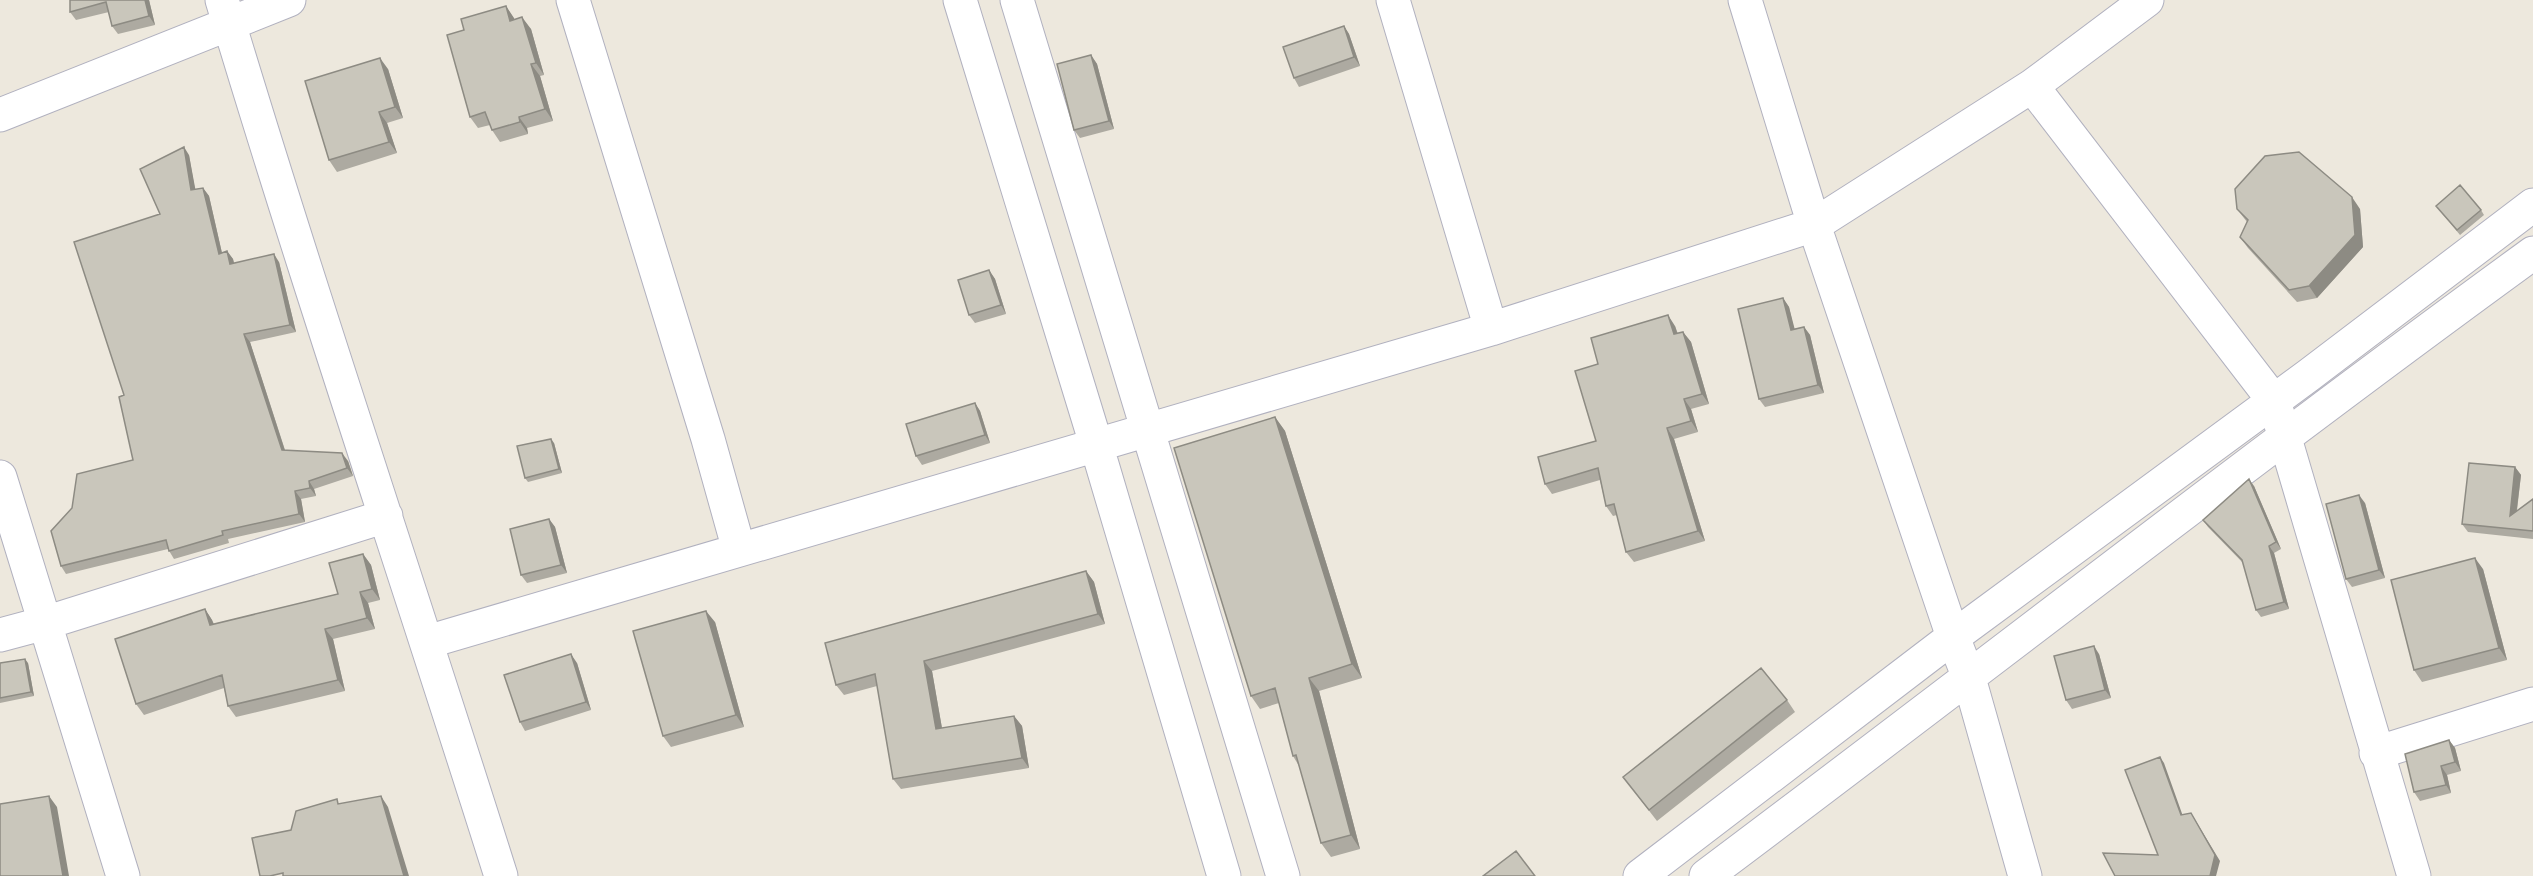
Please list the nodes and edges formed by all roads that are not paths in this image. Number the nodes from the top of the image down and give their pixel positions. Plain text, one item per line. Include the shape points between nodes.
1 (289, 0) edge
2 (573, 0) edge
3 (960, 0) edge
4 (1017, 0) edge
5 (1392, 0) edge
6 (1745, 0) edge
7 (2146, 0) edge
8 (225, 12) edge
9 (2031, 86) junction
10 (0, 115) edge
11 (2533, 205) edge
12 (1814, 225) junction
13 (2533, 253) edge
14 (1491, 329) junction
15 (2274, 400) junction
16 (1148, 429) junction
17 (2286, 434) junction
18 (1096, 444) junction
19 (0, 477) edge
20 (386, 516) junction
21 (739, 550) junction
22 (45, 623) junction
23 (0, 635) edge
24 (1953, 637) junction
25 (428, 642) junction
26 (1969, 678) junction
27 (2533, 704) edge
28 (2376, 753) junction
29 (123, 876) edge
30 (501, 876) edge
31 (1224, 876) edge
32 (1283, 876) edge
33 (1640, 876) edge
34 (1706, 876) edge
35 (2025, 876) edge
36 (2414, 876) edge

1 - 8 street
2 - 21 street
3 - 18 street
4 - 16 street
5 - 14 street
6 - 12 street
7 - 9 street
8 - 10 street
8 - 20 street
9 - 12 street
9 - 15 street
11 - 15 street
12 - 14 street
12 - 24 street
13 - 17 street
14 - 16 street
15 - 17 street
15 - 24 street
16 - 18 street
16 - 32 street
17 - 26 street
17 - 28 street
18 - 21 street
18 - 31 street
19 - 22 street
20 - 22 street
20 - 25 street
21 - 25 street
22 - 23 street
22 - 29 street
24 - 26 street
24 - 33 street
25 - 30 street
26 - 34 street
26 - 35 street
27 - 28 street
28 - 36 street

